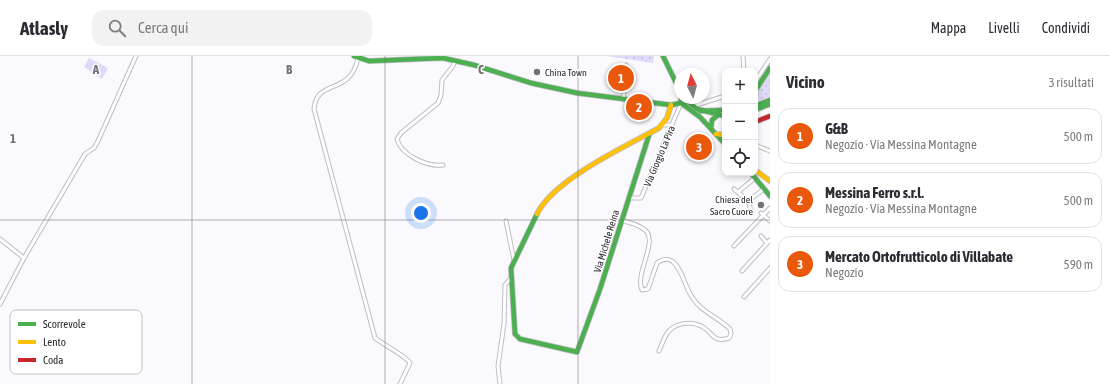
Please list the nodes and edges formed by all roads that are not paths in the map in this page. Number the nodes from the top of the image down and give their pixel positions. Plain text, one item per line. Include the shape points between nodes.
1 (136, 56) edge
2 (743, 56) edge
3 (356, 57) edge
4 (665, 57) edge
5 (413, 58) edge
6 (770, 59) edge
7 (455, 60) junction
8 (626, 65) dead end
9 (744, 68) edge
10 (770, 68) edge
11 (674, 77) edge
12 (758, 77) edge
13 (758, 86) edge
14 (722, 97) edge
15 (623, 99) junction
16 (770, 103) edge
17 (674, 104) edge
18 (680, 104) edge
19 (685, 104) edge
20 (671, 105) junction
21 (758, 105) edge
22 (692, 106) joint
23 (758, 109) edge
24 (722, 114) edge
25 (722, 115) edge
26 (770, 116) edge
27 (758, 121) edge
28 (663, 125) junction
29 (672, 125) junction
30 (712, 131) junction
31 (649, 135) junction
32 (722, 135) edge
33 (722, 141) edge
34 (758, 146) edge
35 (770, 151) edge
36 (442, 166) dead end
37 (758, 174) edge
38 (751, 176) edge
39 (756, 176) edge
40 (765, 177) junction
41 (770, 180) edge
42 (760, 183) junction
43 (734, 189) dead end
44 (764, 189) junction
45 (738, 192) junction
46 (770, 196) edge
47 (629, 198) junction
48 (748, 201) junction
49 (770, 208) edge
50 (751, 210) dead end
51 (762, 214) junction
52 (622, 220) junction
53 (506, 221) dead end
54 (770, 221) edge
55 (761, 236) dead end
56 (0, 238) edge
57 (769, 242) edge
58 (734, 246) dead end
59 (24, 258) junction
60 (514, 261) junction
61 (770, 268) edge
62 (742, 271) dead end
63 (511, 278) junction
64 (744, 297) dead end
65 (0, 304) edge
66 (659, 351) dead end
67 (400, 384) edge
68 (500, 384) edge

1 - 59 street via 96,144 85,154
2 - 9 street
3 - 5 main road via 380,61
3 - 67 street via 356,68 351,77 320,92 314,109 375,338 410,363
4 - 11 main road
5 - 7 main road
6 - 12 street
7 - 15 main road via 557,89
7 - 36 street via 442,80 438,104 397,138 398,145 412,156 425,163
8 - 15 street via 625,70 628,71
10 - 13 main road
14 - 22 street
15 - 20 main road
16 - 21 main road
16 - 23 main road
17 - 20 main road
18 - 29 street, Via Giorgio La Pira
19 - 30 main road
20 - 28 main road
22 - 24 main road via 700,112
25 - 30 main road via 712,120
26 - 27 main road
28 - 29 street
28 - 31 main road
29 - 47 street, Via Giorgio La Pira via 641,198
30 - 32 main road
30 - 33 main road
31 - 47 main road, Via Michele Reina
31 - 60 main road via 583,170 542,203
34 - 35 street
37 - 40 main road
38 - 45 street
39 - 42 main road
40 - 41 main road
40 - 42 main road
42 - 44 main road
43 - 45 street
44 - 46 main road
44 - 48 street
45 - 48 street
47 - 52 main road, Via Michele Reina
48 - 50 street
49 - 51 street
51 - 54 street
51 - 58 street
52 - 63 main road, Via Michele Reina via 577,352 520,339 515,334
52 - 66 street via 643,229 648,235 649,243 640,283 642,290 648,288 657,263 669,260 677,266 696,302 730,329 729,338 721,340 697,324 684,324 669,331
53 - 60 street
55 - 57 street
56 - 59 street
57 - 62 street
59 - 65 street
60 - 63 main road
61 - 64 street
63 - 68 street via 505,285 504,324 498,366

